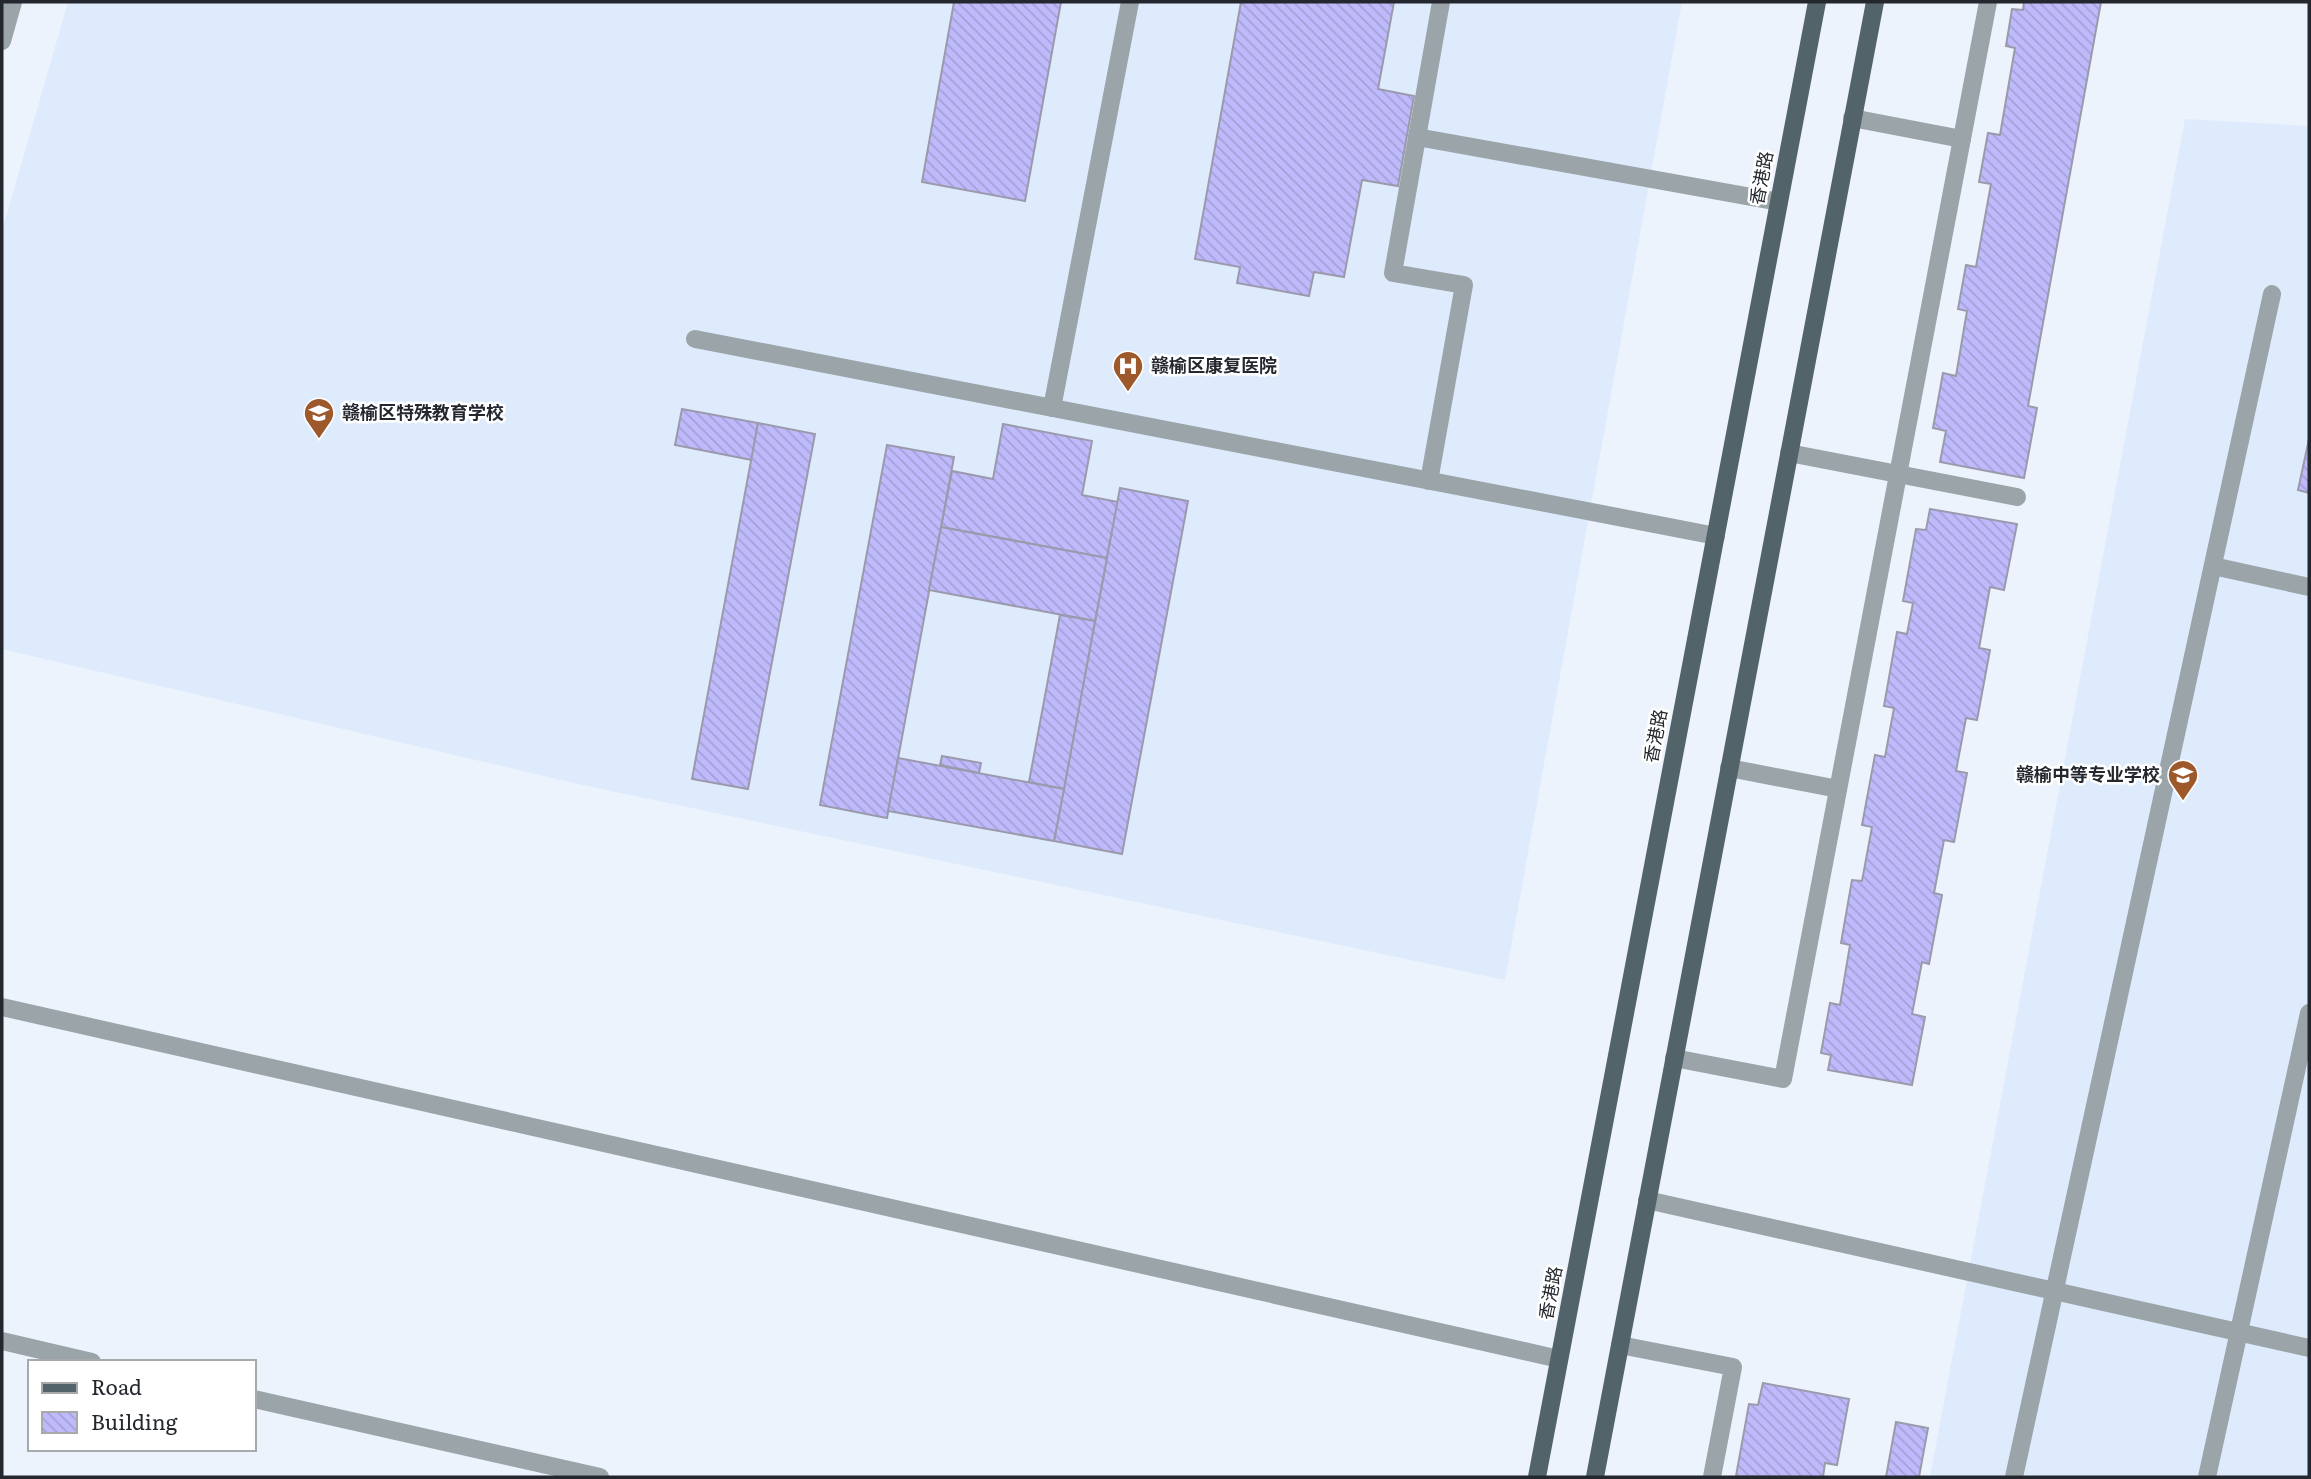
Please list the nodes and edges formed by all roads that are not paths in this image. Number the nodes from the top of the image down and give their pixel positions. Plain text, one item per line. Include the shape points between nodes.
1 (13, 2) edge
2 (1130, 2) edge
3 (1441, 2) edge
4 (1817, 2) edge
5 (1875, 2) edge
6 (1988, 2) edge
7 (2, 41) edge
8 (1852, 118) junction
9 (1417, 137) junction
10 (1962, 139) junction
11 (1779, 202) junction
12 (2272, 294) dead end
13 (695, 339) dead end
14 (1052, 408) junction
15 (1789, 453) junction
16 (1898, 474) junction
17 (1429, 481) junction
18 (2017, 497) dead end
19 (1716, 536) junction
20 (2213, 566) junction
21 (2309, 587) edge
22 (1729, 768) junction
23 (1838, 789) junction
24 (2, 1007) edge
25 (2309, 1013) edge
26 (1674, 1058) junction
27 (1647, 1200) junction
28 (2055, 1292) junction
29 (2239, 1332) junction
30 (2, 1341) edge
31 (1620, 1346) junction
32 (2309, 1348) edge
33 (1559, 1359) junction
34 (83, 1360) edge
35 (256, 1399) edge
36 (600, 1477) edge
37 (1537, 1477) edge
38 (1595, 1477) edge
39 (1712, 1477) edge
40 (2014, 1477) edge
41 (2207, 1477) edge

1 - 7 street
2 - 14 street
3 - 9 street
4 - 11 main road, 香港路
5 - 8 main road
6 - 10 street
8 - 10 street
8 - 15 main road
9 - 11 street
9 - 17 street via 1393,273 1464,285
10 - 16 street
11 - 19 main road, 香港路
12 - 20 street
13 - 14 street
14 - 17 street
15 - 16 street
15 - 22 main road
16 - 18 street
16 - 23 street
17 - 19 street
19 - 33 main road, 香港路
20 - 21 street
20 - 28 street
22 - 23 street
22 - 26 main road
23 - 26 street via 1783,1079
24 - 33 street
25 - 29 street
26 - 27 main road
27 - 28 street
27 - 31 main road
28 - 29 street
28 - 40 street
29 - 32 street
29 - 41 street
30 - 34 street
31 - 38 main road
31 - 39 street via 1732,1367
33 - 37 main road, 香港路
35 - 36 street

